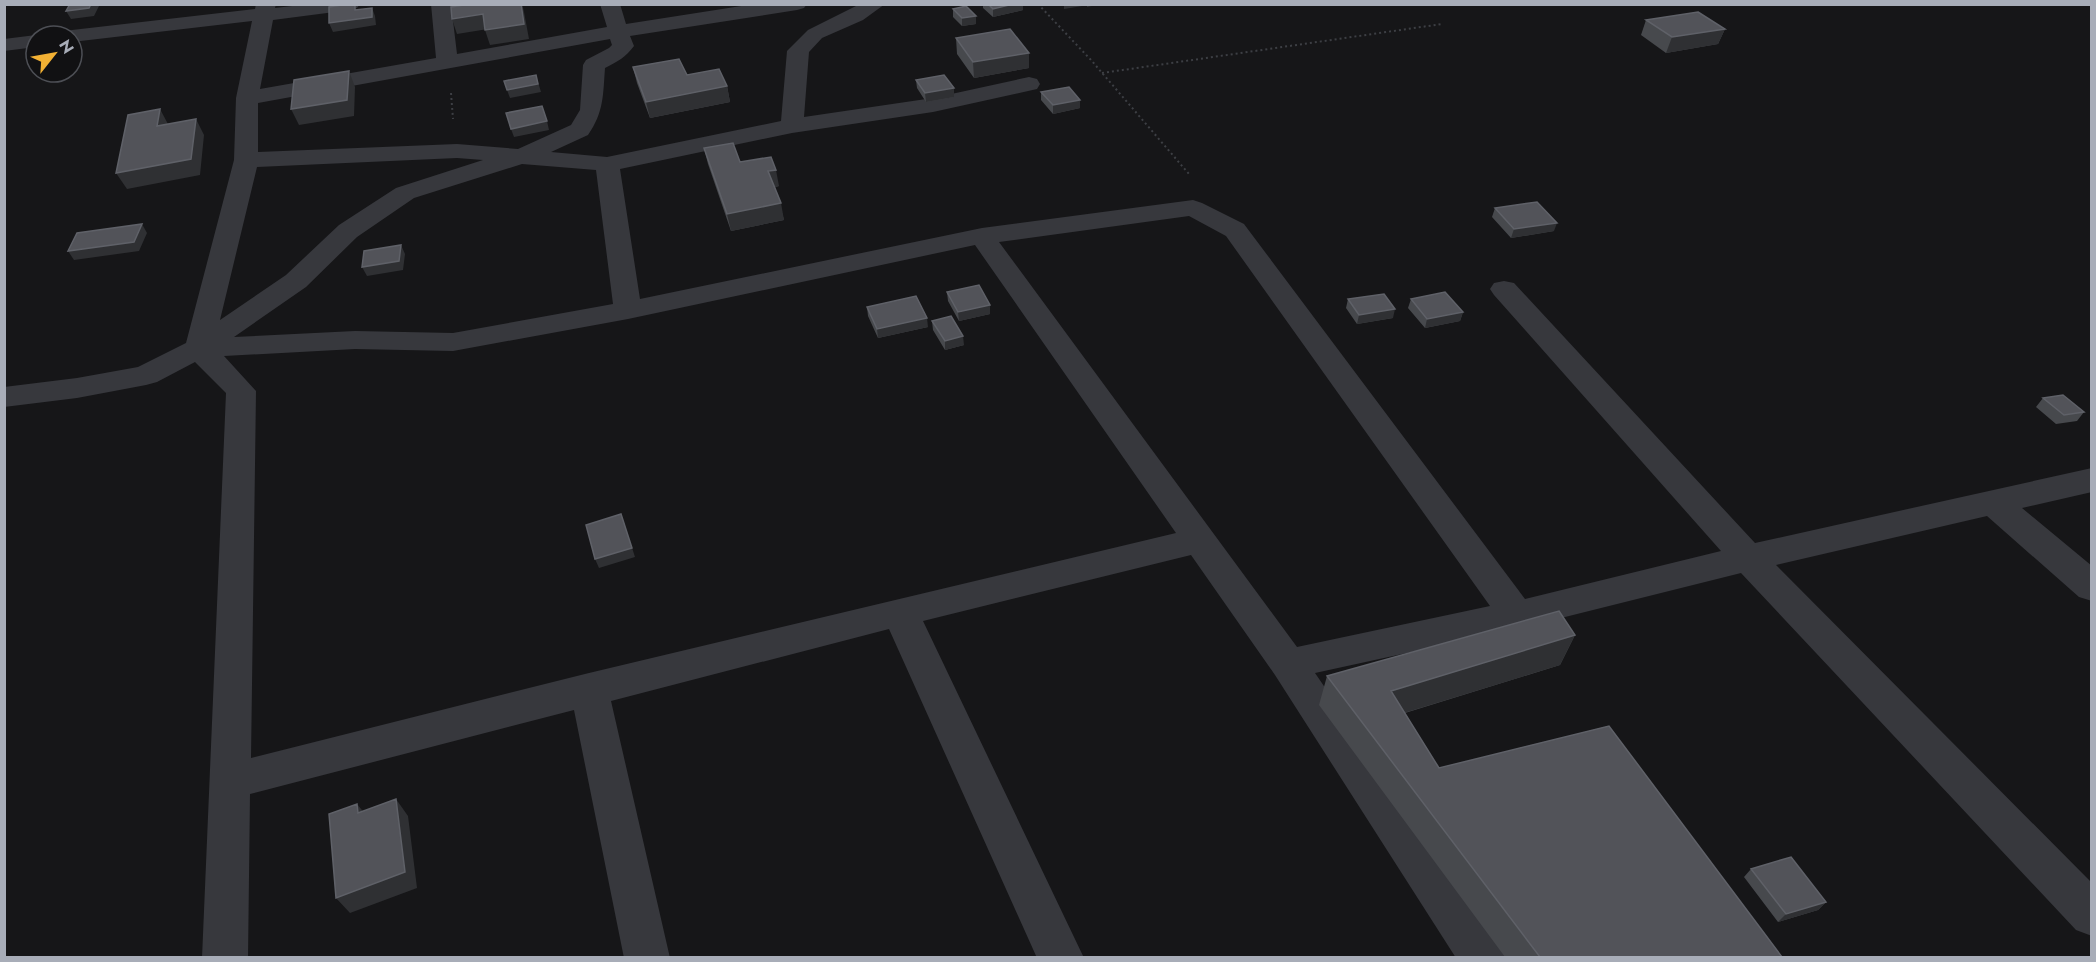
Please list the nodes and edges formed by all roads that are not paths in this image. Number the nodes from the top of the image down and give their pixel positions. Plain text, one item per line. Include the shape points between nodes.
1 (350, 4) edge
2 (441, 4) edge
3 (610, 4) edge
4 (797, 4) edge
5 (875, 4) edge
6 (265, 10) edge
7 (619, 31) junction
8 (84, 34) edge
9 (24, 42) edge
10 (4, 45) edge
11 (447, 63) junction
12 (1029, 84) dead end
13 (247, 98) junction
14 (792, 126) junction
15 (522, 156) junction
16 (246, 160) junction
17 (607, 164) junction
18 (982, 236) junction
19 (1504, 289) dead end
20 (628, 309) junction
21 (199, 348) junction
22 (4, 397) edge
23 (2091, 480) edge
24 (1994, 503) junction
25 (1199, 540) junction
26 (1748, 558) junction
27 (2091, 587) edge
28 (900, 612) junction
29 (1517, 615) junction
30 (1288, 664) junction
31 (590, 689) junction
32 (230, 781) junction
33 (2091, 915) edge
34 (225, 957) edge
35 (647, 957) edge
36 (1061, 957) edge
37 (1483, 957) edge

1 - 6 street
2 - 11 street
3 - 7 street
4 - 7 street
5 - 14 street via 815,34 798,51
6 - 8 street
6 - 13 street
7 - 11 street
7 - 15 street via 622,46 617,53 594,65 591,110 580,130
9 - 10 street
11 - 13 street
12 - 14 street via 933,105
13 - 16 street
14 - 17 street
15 - 16 street via 457,151
15 - 17 street
15 - 21 street via 405,193 348,231 296,281
16 - 21 street
17 - 20 street
18 - 20 street
18 - 25 street
18 - 29 street via 1193,208 1235,230
19 - 26 street
20 - 21 street via 453,342 355,340
21 - 22 street via 146,375
21 - 32 street via 241,391
23 - 24 street
24 - 26 street
24 - 27 street
25 - 28 street
25 - 30 street
26 - 29 street
26 - 33 street
28 - 31 street
28 - 36 street
29 - 30 street
30 - 37 street
31 - 32 street
31 - 35 street
32 - 34 street

